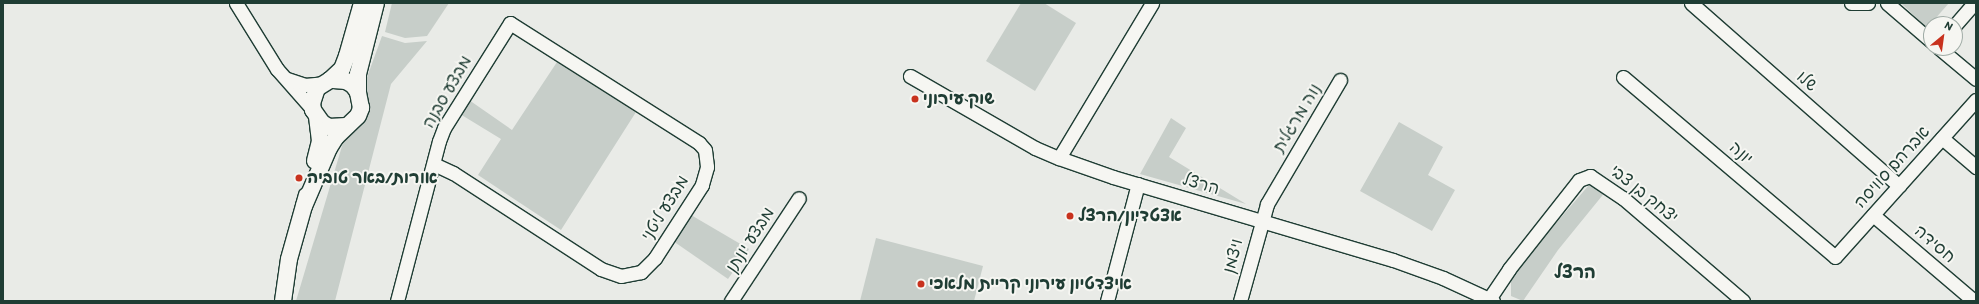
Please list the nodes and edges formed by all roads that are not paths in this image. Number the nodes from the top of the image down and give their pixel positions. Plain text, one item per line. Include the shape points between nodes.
1 (236, 3) edge
2 (362, 3) edge
3 (376, 3) edge
4 (1152, 3) edge
5 (1691, 3) edge
6 (1851, 3) edge
7 (1868, 3) edge
8 (1887, 3) edge
9 (1974, 3) edge
10 (1963, 16) edge
11 (510, 23) joint
12 (1923, 34) edge
13 (1949, 56) edge
14 (910, 76) dead end
15 (1623, 76) dead end
16 (284, 77) junction
17 (1976, 79) edge
18 (1340, 80) dead end
19 (327, 81) junction
20 (358, 92) junction
21 (1976, 100) edge
22 (315, 114) junction
23 (346, 126) junction
24 (1942, 138) junction
25 (1059, 158) junction
26 (434, 164) junction
27 (1976, 167) edge
28 (1138, 184) junction
29 (1899, 186) junction
30 (799, 198) dead end
31 (304, 206) junction
32 (1873, 215) junction
33 (1262, 220) junction
34 (1835, 257) joint
35 (1491, 300) edge
36 (283, 301) edge
37 (397, 301) edge
38 (731, 301) edge
39 (1107, 301) edge
40 (1240, 301) edge
41 (1743, 301) edge
42 (1974, 301) edge

1 - 16 street
2 - 19 main road via 342,69
3 - 20 main road via 358,74
4 - 25 street
5 - 29 street, שלו
6 - 7 street
8 - 12 street
9 - 10 street
11 - 26 street, מבצע סבנה via 450,116
11 - 26 street, מבצע ליטני via 699,143 704,150 707,167 702,185 655,258 641,272 621,276 601,269 453,173
13 - 17 street
14 - 25 street, הרצל via 1035,148
15 - 34 street, יונה
16 - 19 street via 305,85
16 - 22 street
18 - 33 street, נוה מרגלית via 1284,175
19 - 20 main road via 346,81
19 - 22 main road via 314,95
20 - 23 main road via 361,108 358,116
21 - 24 street, אברהם סוויסה
22 - 23 main road via 329,127
22 - 31 main road via 320,141
23 - 31 main road via 329,148
24 - 27 street
24 - 29 street, אברהם סוויסה
25 - 28 street, הרצל
26 - 37 street, מבצע סבנה
28 - 33 street, הרצל
28 - 39 street
29 - 32 street, אברהם סוויסה
30 - 38 street, מבצע יונתן
31 - 36 main road via 289,259
32 - 34 street, אברהם סוויסה
32 - 42 street, חסידה
33 - 35 street, הרצל via 1415,268
33 - 40 street, ויצמן
35 - 41 street, יצחק בן צבי via 1509,270 1578,180 1590,176 1623,198

